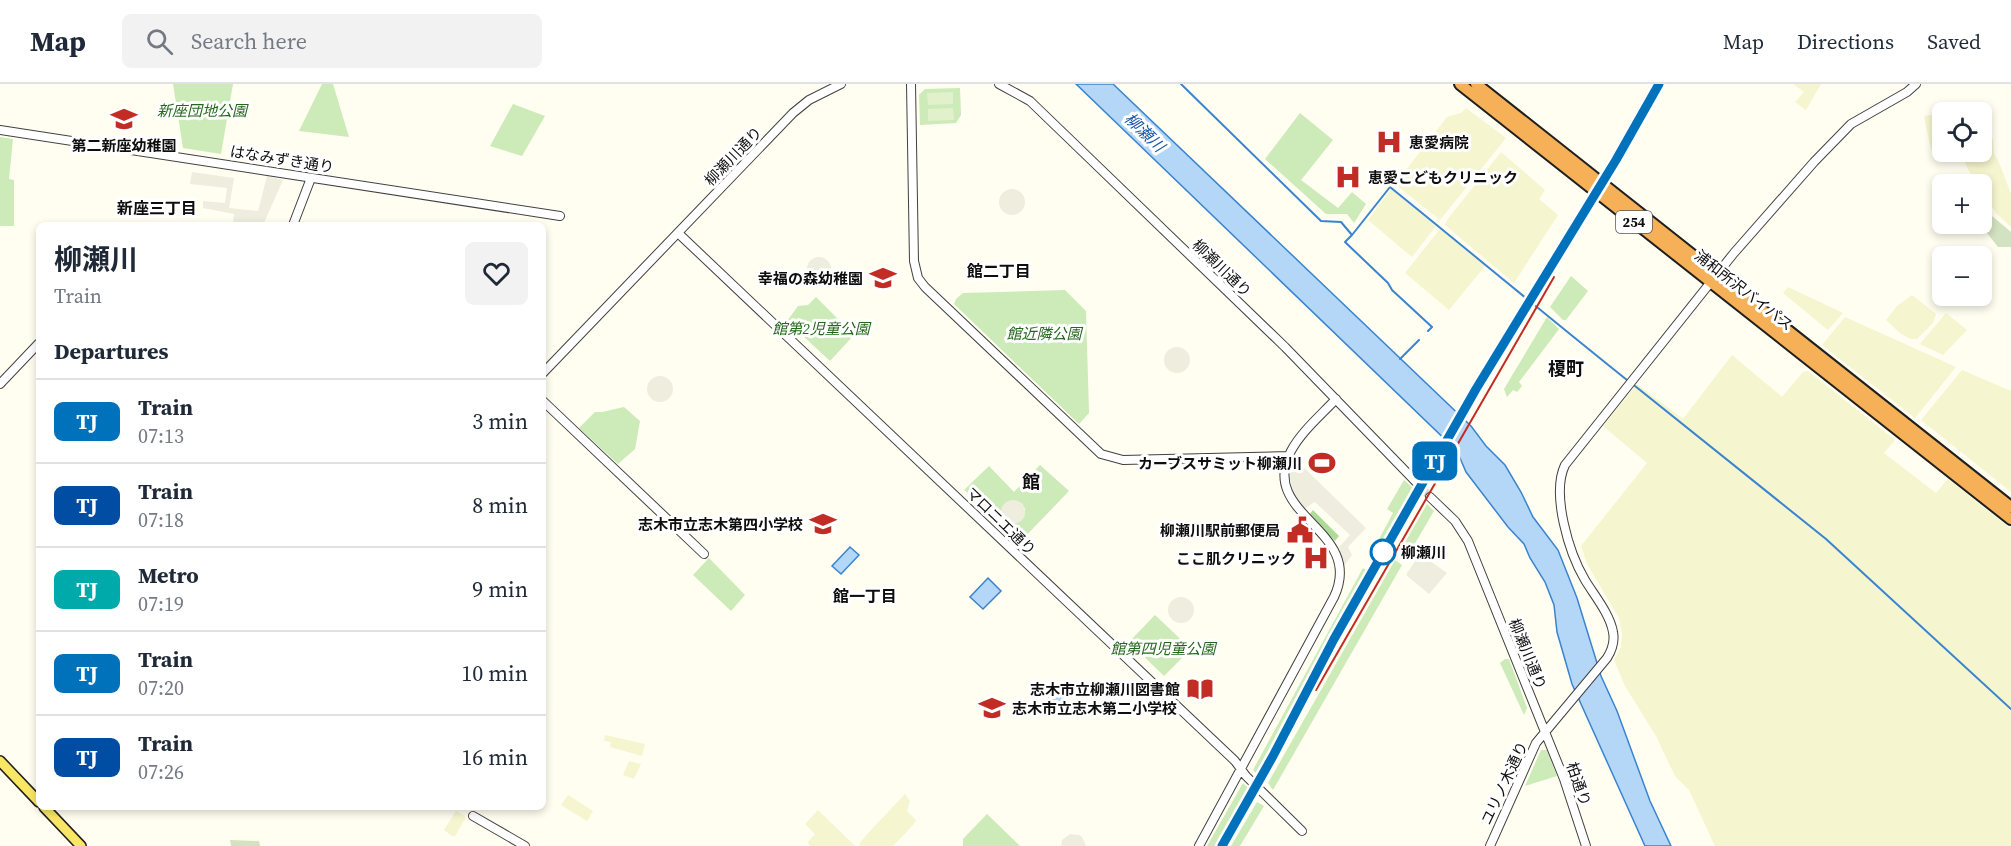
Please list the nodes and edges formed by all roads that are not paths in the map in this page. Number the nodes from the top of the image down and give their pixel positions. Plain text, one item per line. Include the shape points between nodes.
1 (841, 84) edge
2 (911, 84) edge
3 (999, 84) edge
4 (1460, 84) edge
5 (1476, 84) edge
6 (1916, 84) edge
7 (0, 130) edge
8 (311, 178) junction
9 (560, 216) dead end
10 (294, 222) edge
11 (678, 233) junction
12 (1717, 274) junction
13 (1710, 283) junction
14 (36, 346) edge
15 (546, 371) edge
16 (0, 384) edge
17 (1336, 399) junction
18 (546, 404) edge
19 (1289, 456) junction
20 (1416, 482) tunnel mouth
21 (1430, 497) tunnel mouth
22 (2011, 507) edge
23 (2011, 519) edge
24 (704, 554) dead end
25 (1545, 732) junction
26 (0, 761) edge
27 (1240, 769) junction
28 (36, 799) edge
29 (47, 810) edge
30 (473, 816) dead end
31 (1302, 831) dead end
32 (81, 846) edge
33 (525, 846) edge
34 (1199, 846) edge
35 (1490, 846) edge
36 (1586, 846) edge

1 - 11 street, 柳瀬川通り via 793,113
2 - 19 street via 914,261 925,287 1101,454 1123,460
3 - 17 street, 柳瀬川通り via 1030,101
4 - 13 highway, 浦和所沢バイパス / 254
5 - 12 highway, 浦和所沢バイパス / 254
6 - 12 street via 1847,128
7 - 8 street, はなみずき通り
8 - 9 street, はなみずき通り
8 - 10 street
11 - 15 street, 柳瀬川通り
11 - 27 street, マロニエ通り
12 - 13 street
12 - 22 highway, 浦和所沢バイパス / 254
13 - 23 highway, 浦和所沢バイパス / 254
13 - 25 street, ユリノ木通り via 1561,473 1559,497 1574,557 1612,628 1614,642 1605,661
14 - 16 street
17 - 19 street via 1299,439
17 - 20 street, 柳瀬川通り
18 - 24 street
19 - 27 street via 1285,471 1289,495 1332,546 1339,563 1338,585
21 - 25 street, 柳瀬川通り via 1455,521 1468,541
25 - 35 street, ユリノ木通り via 1528,758
25 - 36 street, 柏通り
26 - 28 main road
27 - 31 street, マロニエ通り
27 - 34 street
29 - 32 main road
30 - 33 street

